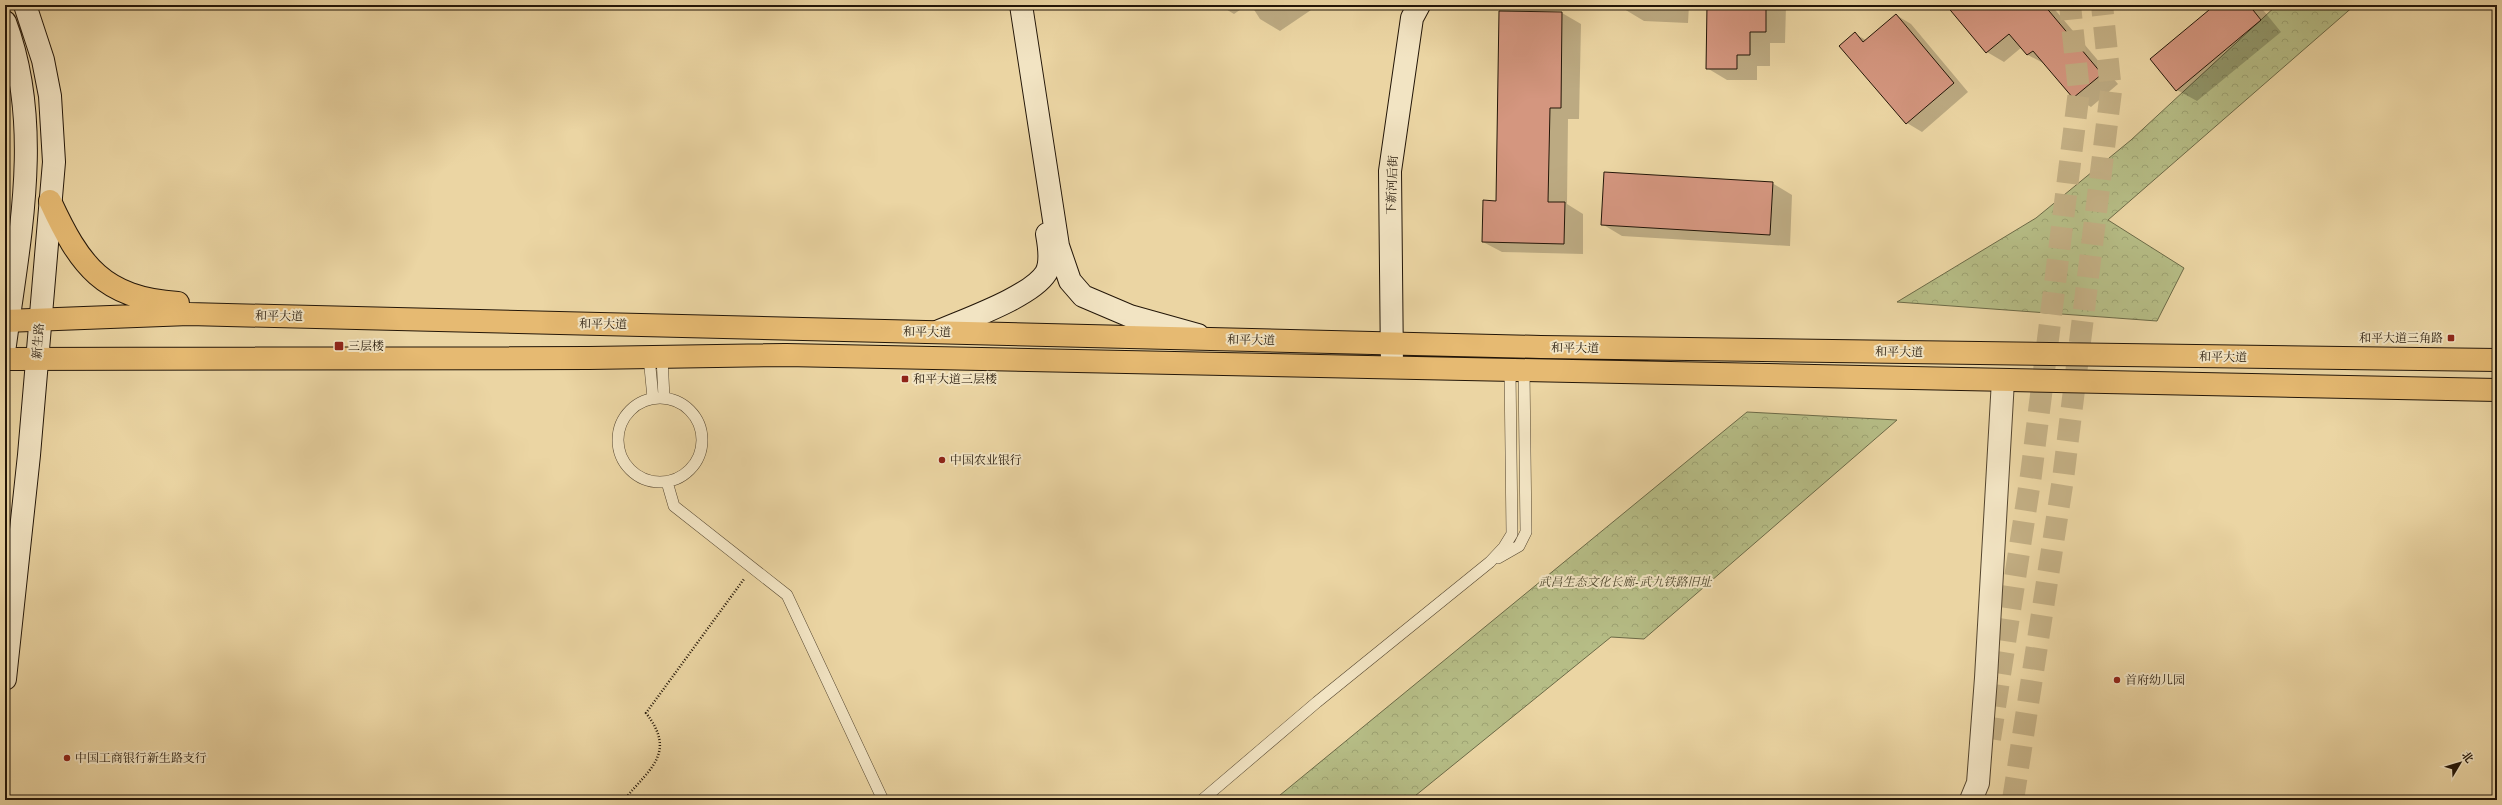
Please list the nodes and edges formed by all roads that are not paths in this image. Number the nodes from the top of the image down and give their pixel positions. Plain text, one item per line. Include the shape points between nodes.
1 (25, 5) edge
2 (1012, 5) edge
3 (1021, 5) edge
4 (1419, 5) edge
5 (5, 22) edge
6 (50, 201) junction
7 (189, 314) junction
8 (7, 320) edge
9 (40, 320) junction
10 (937, 332) junction
11 (1215, 339) junction
12 (1393, 344) junction
13 (5, 345) edge
14 (655, 357) junction
15 (37, 358) junction
16 (5, 359) edge
17 (2497, 360) edge
18 (1392, 368) junction
19 (1517, 370) junction
20 (2003, 380) junction
21 (2497, 390) edge
22 (659, 398) junction
23 (667, 482) junction
24 (5, 679) edge
25 (882, 800) edge
26 (1202, 800) edge
27 (1971, 800) edge

1 - 6 street, 新生路 via 43,60 50,96 54,162
2 - 10 street via 1050,249 1047,271 1037,284 1021,294
3 - 11 street via 1058,246 1070,280 1082,296 1130,316
4 - 12 street, 下新河后街 via 1412,18 1390,171
5 - 8 street via 19,64 27,155
6 - 7 main road via 77,254 105,282 130,295 156,302 179,303
6 - 9 street, 新生路
7 - 9 main road, 和平大道
7 - 10 main road, 和平大道
8 - 9 main road, 和平大道
8 - 13 street
9 - 15 street, 新生路
10 - 11 main road, 和平大道
11 - 12 main road, 和平大道
12 - 17 main road, 和平大道
12 - 18 street, 下新河后街
14 - 15 main road, 和平大道
14 - 18 main road, 和平大道 via 794,355
14 - 22 lane
15 - 16 main road, 和平大道
15 - 24 street, 新生路
18 - 19 main road, 和平大道
19 - 20 main road, 和平大道
19 - 26 lane via 1512,534 1504,547 1490,562 1317,702
20 - 21 main road, 和平大道
20 - 27 street via 1978,783
22 - 23 lane via 675,400 693,413 702,433 702,444 695,464 687,473
22 - 23 lane via 634,407 626,415 618,436 619,446 628,466 636,474 646,479
23 - 25 lane via 674,506 787,595

